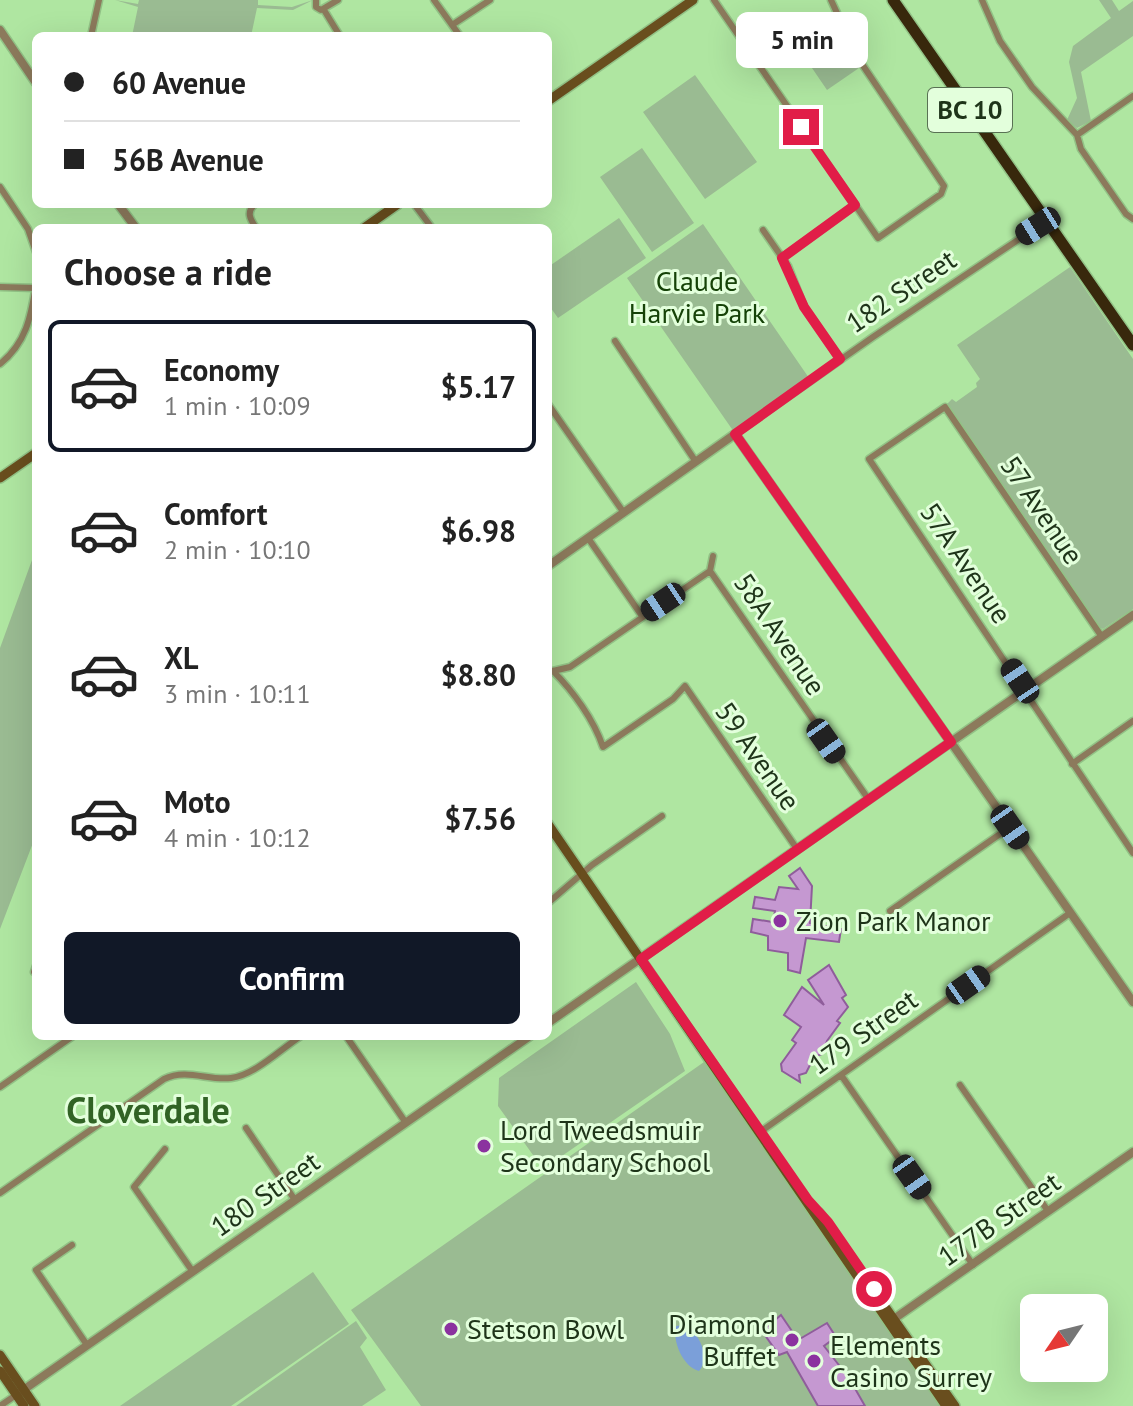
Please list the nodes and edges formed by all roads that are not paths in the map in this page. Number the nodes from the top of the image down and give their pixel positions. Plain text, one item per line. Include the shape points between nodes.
1 (99, 0) edge
2 (316, 0) edge
3 (338, 0) edge
4 (434, 0) edge
5 (490, 0) edge
6 (693, 0) edge
7 (714, 0) edge
8 (831, 0) edge
9 (893, 0) edge
10 (982, 0) edge
11 (324, 10) junction
12 (831, 18) junction
13 (452, 25) junction
14 (0, 30) edge
15 (92, 32) edge
16 (338, 32) edge
17 (457, 32) edge
18 (760, 67) junction
19 (32, 77) edge
20 (1133, 96) edge
21 (552, 98) edge
22 (1077, 135) junction
23 (0, 187) edge
24 (855, 205) junction
25 (392, 208) edge
26 (1133, 219) edge
27 (1047, 221) junction
28 (370, 224) edge
29 (763, 230) dead end
30 (32, 240) edge
31 (782, 258) junction
32 (32, 286) edge
33 (0, 287) edge
34 (32, 302) edge
35 (615, 341) dead end
36 (1133, 345) edge
37 (840, 359) junction
38 (0, 364) edge
39 (552, 410) edge
40 (735, 434) junction
41 (32, 456) edge
42 (869, 459) joint
43 (696, 462) junction
44 (0, 478) edge
45 (624, 513) junction
46 (588, 538) junction
47 (713, 556) dead end
48 (552, 563) edge
49 (710, 571) junction
50 (1133, 615) edge
51 (642, 616) junction
52 (1102, 637) junction
53 (1025, 691) junction
54 (1133, 721) edge
55 (951, 742) junction
56 (1072, 764) junction
57 (869, 800) junction
58 (662, 816) dead end
59 (1010, 827) junction
60 (552, 830) edge
61 (797, 849) junction
62 (1133, 853) edge
63 (582, 874) junction
64 (552, 900) edge
65 (890, 911) dead end
66 (1070, 913) junction
67 (641, 959) junction
68 (1133, 1002) edge
69 (552, 1020) edge
70 (67, 1040) edge
71 (295, 1040) edge
72 (349, 1040) edge
73 (524, 1040) edge
74 (841, 1075) junction
75 (960, 1085) dead end
76 (0, 1087) edge
77 (406, 1123) junction
78 (246, 1128) dead end
79 (760, 1132) junction
80 (165, 1149) dead end
81 (1131, 1157) edge
82 (0, 1193) edge
83 (295, 1200) junction
84 (1048, 1211) junction
85 (72, 1245) dead end
86 (973, 1265) junction
87 (193, 1272) junction
88 (892, 1321) junction
89 (87, 1345) junction
90 (0, 1355) edge
91 (0, 1371) edge
92 (19, 1393) junction
93 (0, 1406) edge
94 (24, 1406) edge
95 (35, 1406) edge
96 (950, 1406) edge

1 - 15 street
2 - 11 street via 316,7
3 - 11 street
4 - 13 street
5 - 13 street
6 - 21 main road
7 - 18 street
8 - 12 street via 837,13
9 - 27 highway, BC 10
10 - 22 street via 991,27 1024,76
11 - 16 street
12 - 18 street
12 - 24 street via 944,186 941,194 878,238
13 - 17 street
14 - 19 street
18 - 24 street
20 - 22 street
22 - 26 street via 1089,161
23 - 30 street
24 - 31 street
25 - 28 main road
27 - 36 highway, BC 10
27 - 37 street, 182 Street
29 - 31 street
31 - 37 street via 804,307
32 - 33 street
34 - 38 street via 19,346
35 - 43 street
37 - 40 street, 182 Street
39 - 45 street
40 - 43 street, 182 Street
40 - 55 street
41 - 44 main road
42 - 52 street, 57 Avenue via 945,407
42 - 53 street, 57A Avenue
43 - 45 street, 182 Street
45 - 46 street, 182 Street
46 - 48 street, 182 Street
46 - 51 street
47 - 49 street
49 - 51 street
49 - 57 street, 58A Avenue
50 - 52 street
51 - 61 street, 59 Avenue via 570,667 553,671 598,732 603,747 685,686
52 - 53 street
53 - 55 street
53 - 56 street, 57A Avenue
54 - 56 street
55 - 57 street
55 - 59 street
56 - 62 street, 57A Avenue
57 - 61 street
58 - 63 street
59 - 65 street
59 - 66 street
60 - 63 main road
61 - 67 street
63 - 64 street
63 - 67 main road
66 - 68 street
66 - 74 street, 179 Street
67 - 69 street
67 - 79 main road
70 - 76 street
71 - 82 street via 240,1076 182,1074 164,1079
72 - 77 street
73 - 77 street, 180 Street
74 - 79 street, 179 Street
74 - 86 street
75 - 84 street
77 - 83 street, 180 Street
78 - 83 street
79 - 88 main road
80 - 87 street via 134,1187
81 - 84 street, 177B Street
83 - 87 street, 180 Street
84 - 86 street, 177B Street
85 - 89 street via 36,1270
86 - 88 street, 177B Street
87 - 89 street, 180 Street
88 - 96 main road
88 - 96 main road
89 - 92 street, 180 Street
90 - 92 main road
91 - 92 main road
92 - 93 street, 180 Street
92 - 94 main road
92 - 95 main road

